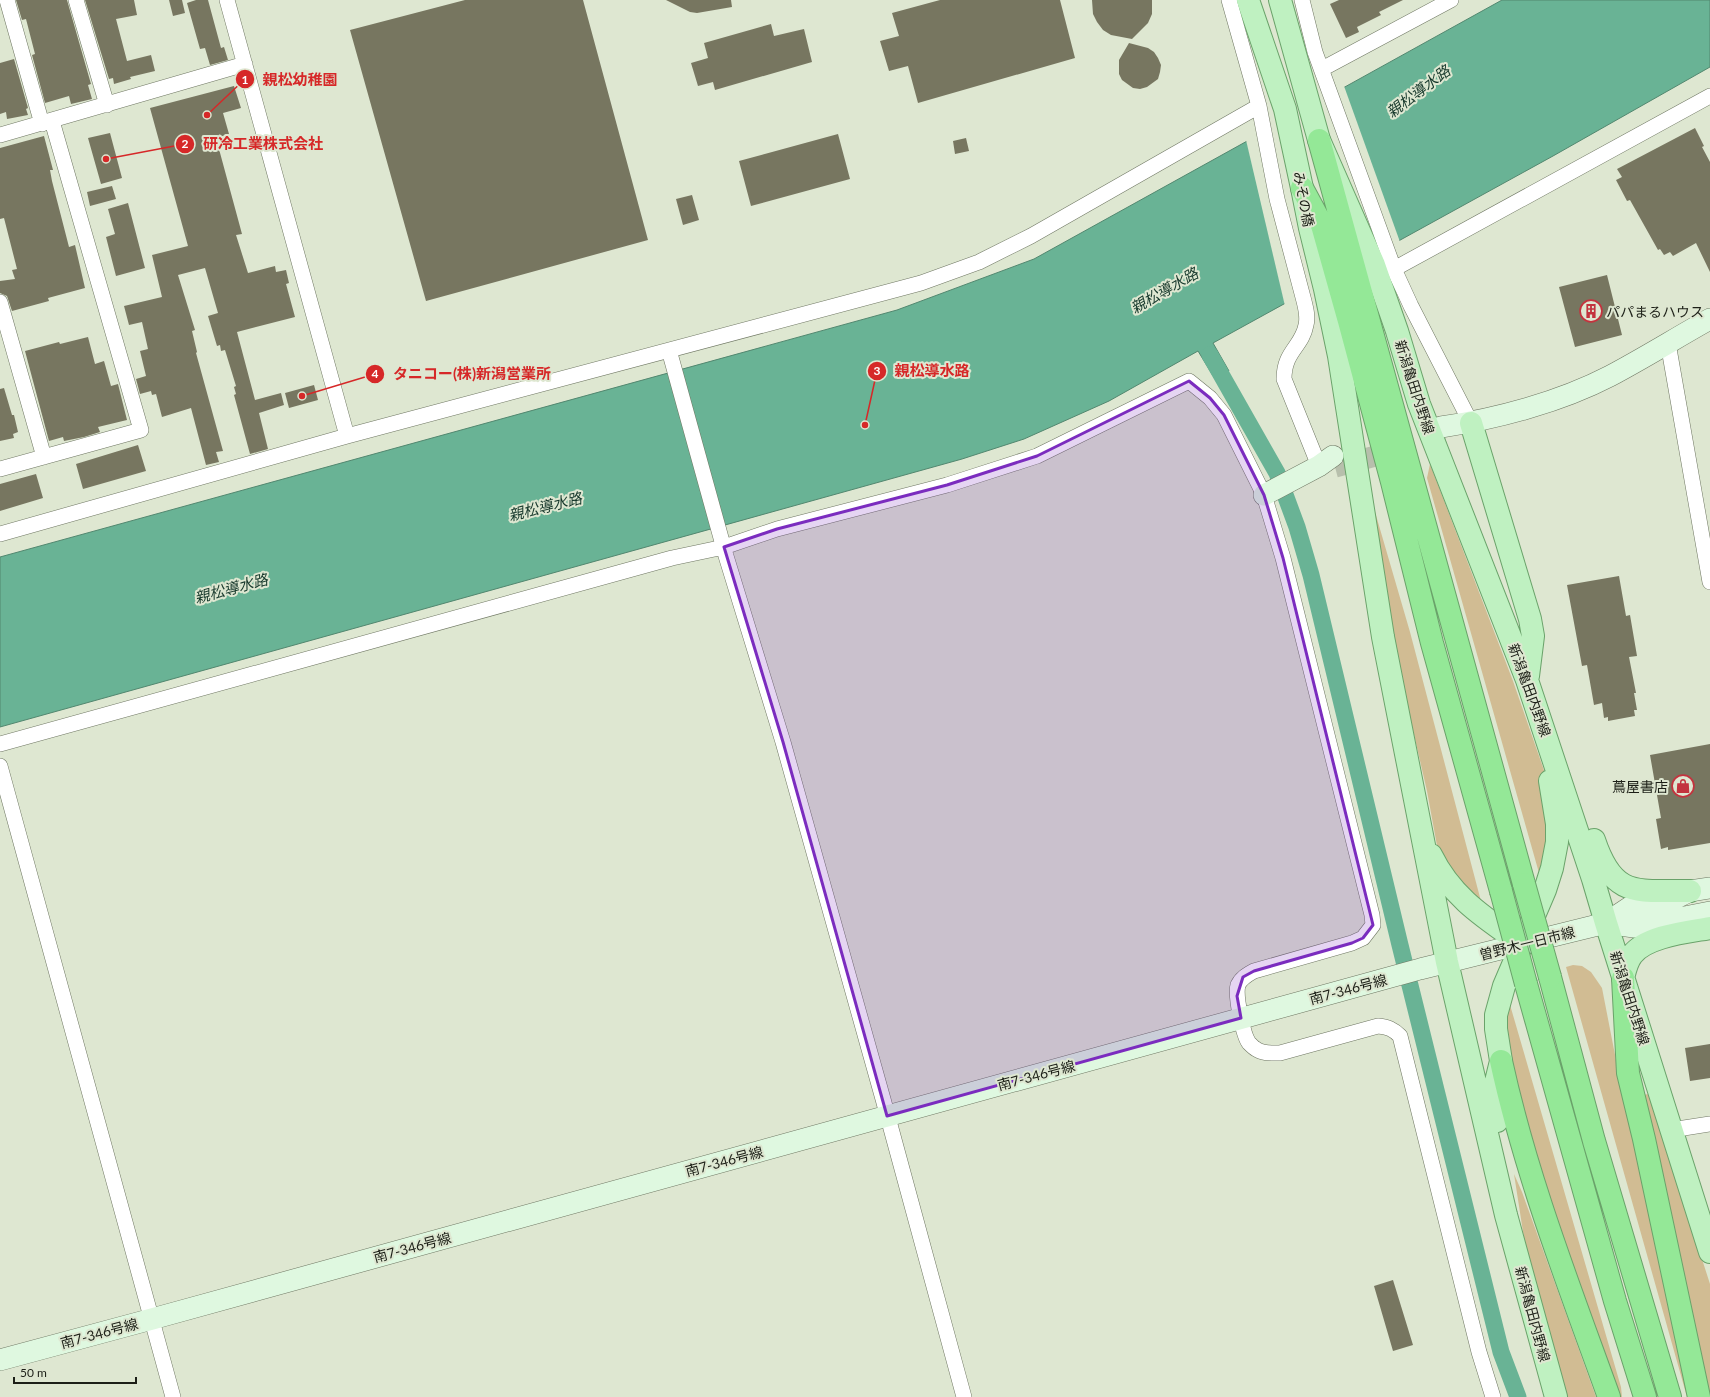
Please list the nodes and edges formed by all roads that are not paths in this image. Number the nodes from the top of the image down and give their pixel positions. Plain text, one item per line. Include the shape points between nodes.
1 (7, 0) edge
2 (76, 0) edge
3 (228, 0) edge
4 (1229, 0) edge
5 (1248, 0) edge
6 (1280, 0) edge
7 (1302, 0) edge
8 (1451, 0) edge
9 (245, 64) junction
10 (1322, 69) junction
11 (1710, 96) edge
12 (107, 105) junction
13 (1258, 106) junction
14 (47, 123) junction
15 (0, 135) edge
16 (1319, 140) joint
17 (1302, 188) joint
18 (1379, 266) junction
19 (1331, 286) junction
20 (0, 302) edge
21 (1710, 319) edge
22 (1668, 343) junction
23 (672, 356) junction
24 (1471, 423) junction
25 (1443, 432) tunnel mouth
26 (347, 436) junction
27 (44, 457) junction
28 (1329, 463) joint
29 (0, 469) edge
30 (1267, 493) junction
31 (0, 534) edge
32 (723, 542) junction
33 (1710, 582) edge
34 (1527, 680) junction
35 (1535, 701) junction
36 (0, 744) edge
37 (0, 766) edge
38 (1422, 838) junction
39 (1700, 889) edge
40 (1710, 912) edge
41 (1606, 923) junction
42 (1710, 928) edge
43 (1522, 944) junction
44 (1448, 962) junction
45 (1623, 978) junction
46 (1241, 1018) junction
47 (1501, 1061) junction
48 (887, 1116) junction
49 (1710, 1124) edge
50 (1671, 1130) junction
51 (1710, 1252) edge
52 (1520, 1267) junction
53 (152, 1319) junction
54 (0, 1360) edge
55 (173, 1397) edge
56 (964, 1397) edge
57 (1493, 1397) edge
58 (1556, 1397) edge
59 (1609, 1397) edge
60 (1644, 1397) edge
61 (1670, 1397) edge
62 (1699, 1397) edge

1 - 14 street
2 - 12 street
3 - 9 street
4 - 13 street
5 - 17 main road, みその橋 via 1284,109
6 - 16 main road
7 - 10 street
8 - 10 street
9 - 12 street
9 - 26 street
10 - 18 street
11 - 18 street
12 - 14 street
13 - 23 street via 1032,236 979,262 921,282
13 - 28 street via 1277,199 1307,315 1304,334 1286,360 1284,379
14 - 15 street
14 - 27 street via 141,430
16 - 18 highway
17 - 19 highway via 1322,225
18 - 24 street via 1411,306
18 - 34 main road, 新潟亀田内野線 via 1419,404
18 - 61 highway, bridge via 1524,884 1594,1140
19 - 38 main road, 新潟亀田内野線 via 1340,363 1383,637
19 - 60 highway, bridge via 1390,475 1432,643
20 - 27 street
21 - 22 street
22 - 24 street via 1609,377 1563,397
22 - 33 street
23 - 26 street
23 - 32 street
24 - 25 street
24 - 34 main road via 1530,619 1533,636
26 - 31 street
27 - 29 street
28 - 30 street
30 - 32 street via 1224,415 1210,398 1189,381 1037,456 947,485
30 - 46 street via 1373,925 1363,938 1352,943 1254,971 1243,977 1238,986 1237,996
32 - 36 street
32 - 48 street via 752,646 783,742
34 - 35 main road, 新潟亀田内野線
35 - 39 main road via 1582,804 1597,850 1607,869 1623,885 1634,890 1651,892
35 - 41 main road, 新潟亀田内野線
35 - 43 main road via 1553,797 1557,842 1545,890
37 - 53 street
38 - 43 main road via 1449,884 1471,908
38 - 44 main road, 新潟亀田内野線
39 - 41 street, 曽野木一日市線 via 1676,898 1630,907
40 - 41 street, 曽野木一日市線 via 1634,927
41 - 43 street, 曽野木一日市線
41 - 45 main road, 新潟亀田内野線
42 - 45 main road via 1672,935 1643,946 1632,954
43 - 44 street, 曽野木一日市線
43 - 47 main road via 1504,986 1496,1015
44 - 46 street, 南7-346号線
44 - 52 main road, 新潟亀田内野線
45 - 50 main road, 新潟亀田内野線
45 - 62 highway via 1628,1073
46 - 48 street, 南7-346号線
46 - 57 street via 1248,1042 1267,1054 1280,1053 1373,1027 1386,1027 1400,1036 1479,1352
47 - 52 main road via 1493,1105
47 - 59 highway via 1513,1114 1552,1240
48 - 53 street, 南7-346号線
48 - 56 street
49 - 50 street
50 - 51 main road, 新潟亀田内野線
52 - 58 main road, 新潟亀田内野線
53 - 54 street, 南7-346号線
53 - 55 street

